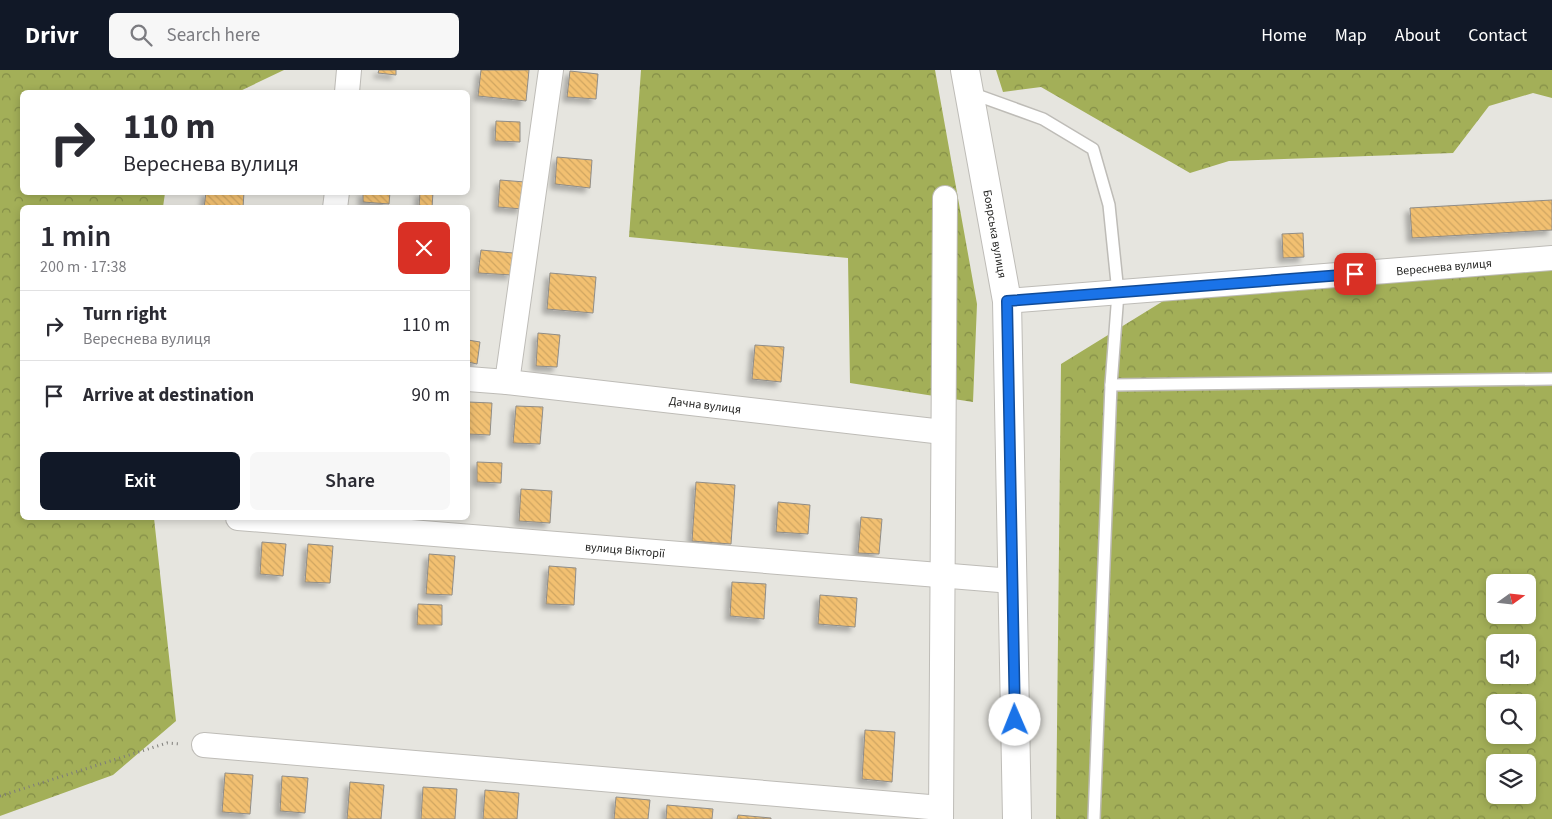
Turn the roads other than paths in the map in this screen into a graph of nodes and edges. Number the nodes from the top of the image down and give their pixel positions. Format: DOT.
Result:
graph roads {
  1 [pos="349,70"];
  2 [pos="551,70"];
  3 [pos="967,81"];
  4 [pos="347,90"];
  5 [pos="944,198"];
  6 [pos="1552,258"];
  7 [pos="1118,293"];
  8 [pos="1007,301"];
  9 [pos="470,379"];
  10 [pos="1552,379"];
  11 [pos="507,382"];
  12 [pos="1111,385"];
  13 [pos="943,432"];
  14 [pos="262,520"];
  15 [pos="942,576"];
  16 [pos="1012,581"];
  17 [pos="204,745"];
  18 [pos="941,814"];
  19 [pos="1017,819"];
  20 [pos="1094,819"];
  1 -- 4 [label="street"];
  2 -- 11 [label="street"];
  3 -- 7 [label="lane"];
  3 -- 8 [label="street, Боярська вулиця"];
  5 -- 13 [label="street"];
  6 -- 7 [label="street, Вереснева вулиця"];
  7 -- 8 [label="street, Вереснева вулиця"];
  7 -- 12 [label="lane"];
  8 -- 16 [label="street, Боярська вулиця"];
  9 -- 11 [label="street, Дачна вулиця"];
  10 -- 12 [label="lane"];
  11 -- 13 [label="street, Дачна вулиця"];
  12 -- 20 [label="lane"];
  13 -- 15 [label="street"];
  14 -- 15 [label="street, вулиця Вікторії"];
  15 -- 16 [label="street, вулиця Вікторії"];
  15 -- 18 [label="street"];
  16 -- 19 [label="street, Боярська вулиця"];
  17 -- 18 [label="street"];
}
